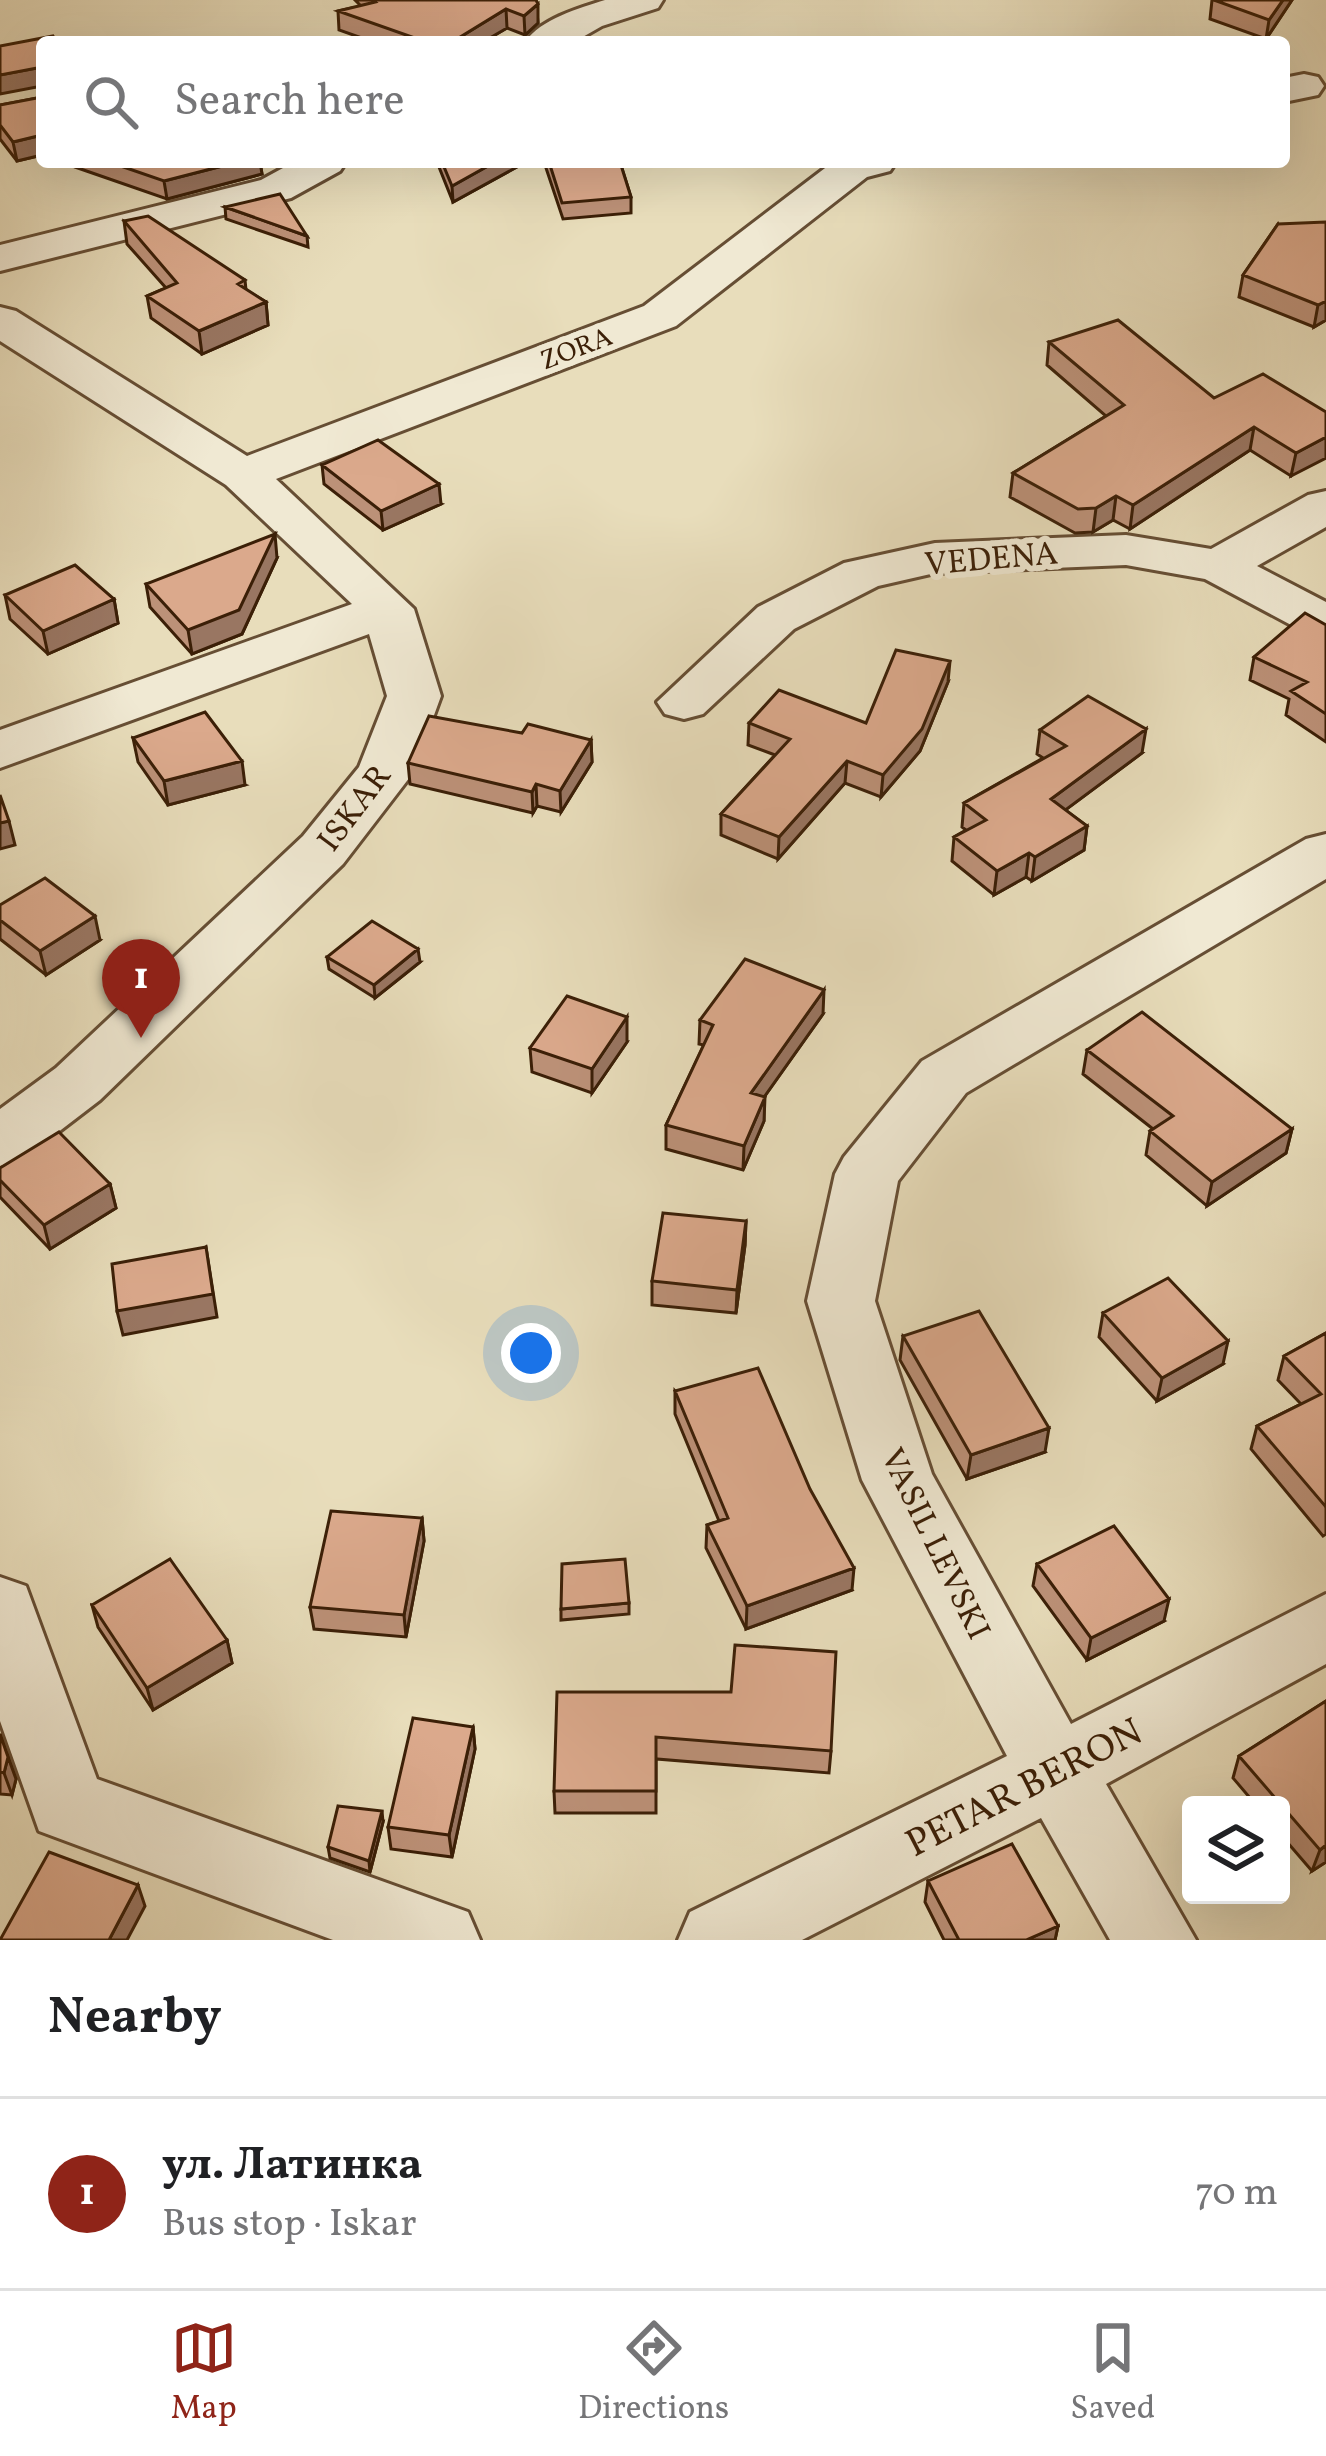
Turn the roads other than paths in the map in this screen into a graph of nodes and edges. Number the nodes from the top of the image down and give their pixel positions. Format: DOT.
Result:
graph roads {
  1 [pos="644,0"];
  2 [pos="555,36"];
  3 [pos="315,168"];
  4 [pos="852,168"];
  5 [pos="0,258"];
  6 [pos="0,321"];
  7 [pos="243,475"];
  8 [pos="1326,506"];
  9 [pos="1219,566"];
  10 [pos="388,609"];
  11 [pos="1326,623"];
  12 [pos="684,702"];
  13 [pos="8,739"];
  14 [pos="1326,854"];
  15 [pos="0,1142"];
  16 [pos="0,1609"];
  17 [pos="1326,1627"];
  18 [pos="1056,1771"];
  19 [pos="439,1940"];
  20 [pos="719,1940"];
  21 [pos="1155,1940"];
  1 -- 2 [label="street"];
  3 -- 5 [label="street"];
  4 -- 7 [label="street, ZORA"];
  6 -- 7 [label="street"];
  7 -- 10 [label="street"];
  8 -- 9 [label="street"];
  9 -- 11 [label="street, VEDENA"];
  9 -- 12 [label="street, VEDENA"];
  10 -- 13 [label="street"];
  10 -- 15 [label="street, ISKAR"];
  14 -- 18 [label="street, VASIL LEVSKI"];
  16 -- 19 [label="street"];
  17 -- 18 [label="street, PETAR BERON"];
  18 -- 20 [label="street, PETAR BERON"];
  18 -- 21 [label="street, VASIL LEVSKI"];
}
